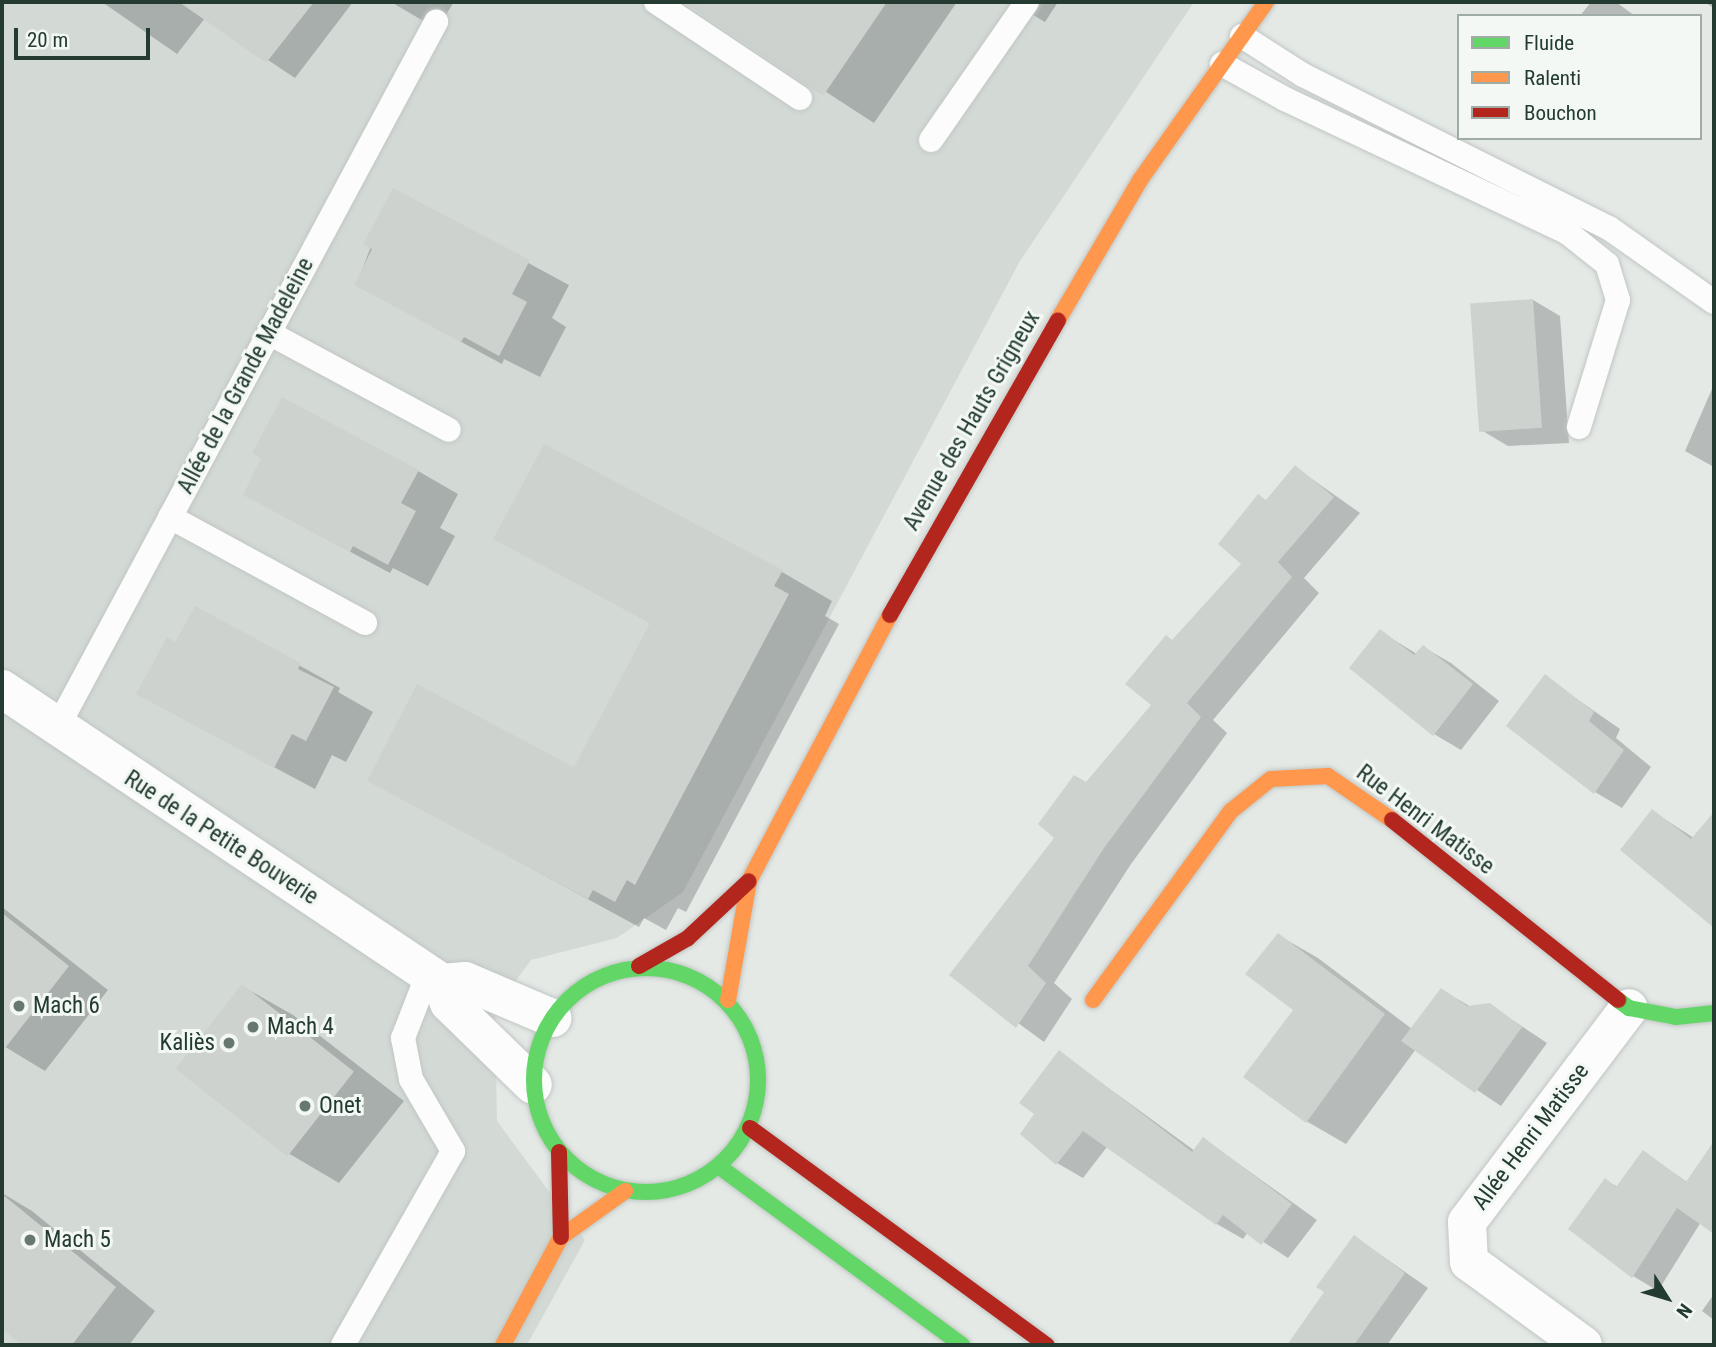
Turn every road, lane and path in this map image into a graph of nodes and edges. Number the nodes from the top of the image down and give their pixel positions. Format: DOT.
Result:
graph roads {
  1 [pos="656,2"];
  2 [pos="1027,2"];
  3 [pos="1266,2"];
  4 [pos="436,22"];
  5 [pos="1242,36"];
  6 [pos="1222,64"];
  7 [pos="800,98"];
  8 [pos="931,140"];
  9 [pos="1714,302"];
  10 [pos="269,333"];
  11 [pos="1579,427"];
  12 [pos="449,430"];
  13 [pos="170,517"];
  14 [pos="365,623"];
  15 [pos="2,690"];
  16 [pos="56,730"];
  17 [pos="749,881"];
  18 [pos="639,967"];
  19 [pos="435,978"];
  20 [pos="728,1000"];
  21 [pos="1093,1000"];
  22 [pos="1629,1008"];
  23 [pos="1714,1013"];
  24 [pos="552,1018"];
  25 [pos="533,1085"];
  26 [pos="750,1129"];
  27 [pos="559,1152"];
  28 [pos="721,1168"];
  29 [pos="625,1191"];
  30 [pos="561,1237"];
  31 [pos="343,1345"];
  32 [pos="503,1345"];
  33 [pos="962,1345"];
  34 [pos="1047,1345"];
  35 [pos="1583,1345"];
  1 -- 7 [label="lane"];
  2 -- 8 [label="lane"];
  3 -- 5 [label="street, Avenue des Hauts Grigneux"];
  4 -- 10 [label="lane, Allée de la Grande Madeleine"];
  5 -- 6 [label="street, Avenue des Hauts Grigneux"];
  5 -- 9 [label="lane"];
  6 -- 11 [label="lane"];
  6 -- 17 [label="street, Avenue des Hauts Grigneux"];
  10 -- 12 [label="lane"];
  10 -- 13 [label="lane, Allée de la Grande Madeleine"];
  13 -- 14 [label="lane"];
  13 -- 16 [label="lane, Allée de la Grande Madeleine"];
  15 -- 16 [label="street, Rue de la Petite Bouverie"];
  16 -- 19 [label="street, Rue de la Petite Bouverie"];
  17 -- 18 [label="street, Avenue des Hauts Grigneux"];
  17 -- 20 [label="street, Avenue des Hauts Grigneux"];
  18 -- 20 [label="street"];
  18 -- 24 [label="street"];
  19 -- 24 [label="street, Rue de la Petite Bouverie"];
  19 -- 25 [label="street, Rue de la Petite Bouverie"];
  19 -- 31 [label="lane"];
  20 -- 26 [label="street"];
  21 -- 22 [label="street, Rue Henri Matisse"];
  22 -- 23 [label="street, Rue Henri Matisse"];
  22 -- 35 [label="street, Allée Henri Matisse"];
  24 -- 25 [label="street"];
  25 -- 27 [label="street"];
  26 -- 28 [label="street"];
  26 -- 34 [label="street"];
  27 -- 29 [label="street"];
  27 -- 30 [label="street"];
  28 -- 29 [label="street"];
  28 -- 33 [label="street"];
  29 -- 30 [label="street"];
  30 -- 32 [label="street"];
}
